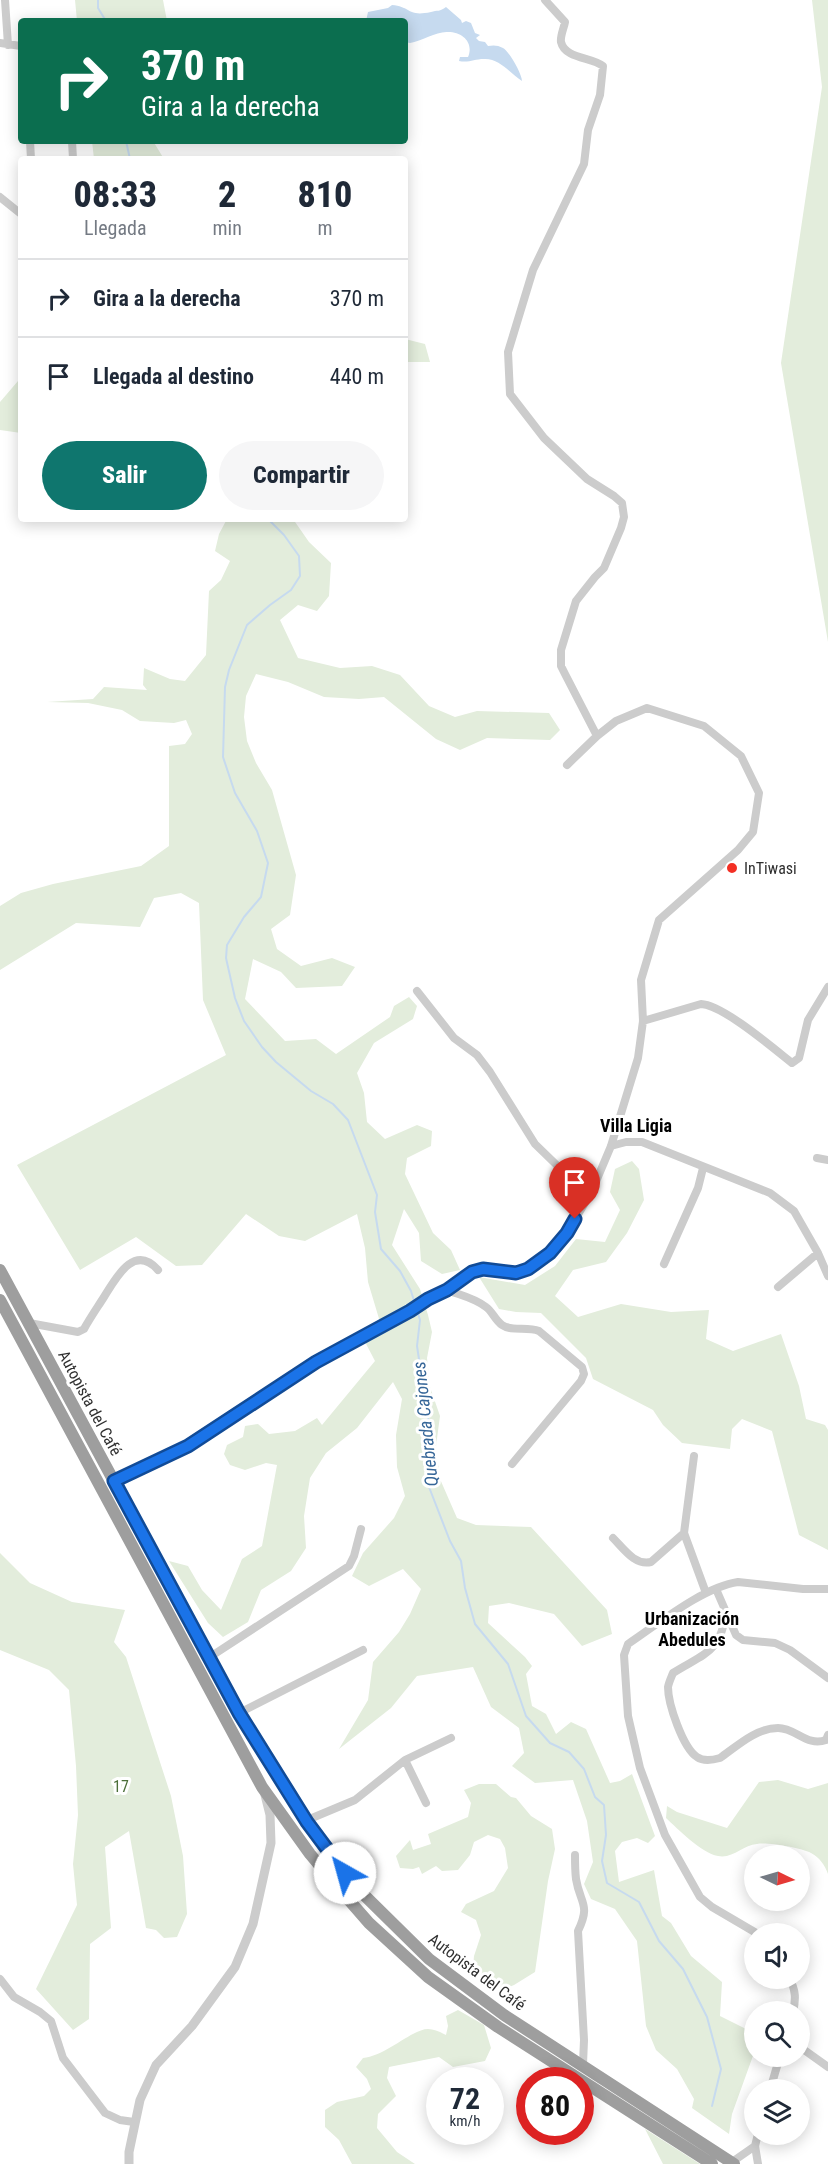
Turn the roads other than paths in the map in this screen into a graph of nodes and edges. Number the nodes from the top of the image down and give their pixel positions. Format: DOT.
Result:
graph roads {
  1 [pos="5,0"];
  2 [pos="545,0"];
  3 [pos="4,44"];
  4 [pos="0,197"];
  5 [pos="18,212"];
  6 [pos="597,736"];
  7 [pos="567,765"];
  8 [pos="828,987"];
  9 [pos="417,992"];
  10 [pos="643,1021"];
  11 [pos="611,1146"];
  12 [pos="817,1158"];
  13 [pos="828,1160"];
  14 [pos="704,1168"];
  15 [pos="591,1191"];
  16 [pos="818,1253"];
  17 [pos="664,1264"];
  18 [pos="158,1269"];
  19 [pos="0,1270"];
  20 [pos="828,1276"];
  21 [pos="778,1287"];
  22 [pos="447,1290"];
  23 [pos="0,1300"];
  24 [pos="29,1323"];
  25 [pos="694,1456"];
  26 [pos="512,1464"];
  27 [pos="114,1481"];
  28 [pos="361,1529"];
  29 [pos="684,1533"];
  30 [pos="613,1538"];
  31 [pos="716,1589"];
  32 [pos="828,1589"];
  33 [pos="706,1593"];
  34 [pos="726,1611"];
  35 [pos="363,1650"];
  36 [pos="210,1657"];
  37 [pos="828,1678"];
  38 [pos="239,1713"];
  39 [pos="828,1735"];
  40 [pos="451,1738"];
  41 [pos="405,1760"];
  42 [pos="262,1787"];
  43 [pos="426,1803"];
  44 [pos="307,1822"];
  45 [pos="575,1855"];
  46 [pos="744,1925"];
  47 [pos="0,1979"];
  48 [pos="810,2054"];
  49 [pos="583,2064"];
  50 [pos="828,2067"];
  51 [pos="134,2122"];
  52 [pos="755,2146"];
  53 [pos="733,2163"];
  54 [pos="129,2164"];
  55 [pos="712,2164"];
  56 [pos="758,2164"];
  1 -- 3 [label="street"];
  2 -- 6 [label="street"];
  4 -- 5 [label="street"];
  6 -- 7 [label="street"];
  6 -- 10 [label="street"];
  8 -- 10 [label="street"];
  9 -- 15 [label="street"];
  10 -- 11 [label="street"];
  11 -- 14 [label="street"];
  11 -- 15 [label="street"];
  12 -- 13 [label="street"];
  14 -- 16 [label="street"];
  14 -- 17 [label="street"];
  15 -- 22 [label="street"];
  16 -- 20 [label="street"];
  16 -- 21 [label="street"];
  18 -- 24 [label="street"];
  19 -- 24 [label="highway, Autopista del Café"];
  22 -- 26 [label="street"];
  22 -- 27 [label="street"];
  23 -- 42 [label="highway, Autopista del Café"];
  24 -- 27 [label="highway, Autopista del Café"];
  25 -- 29 [label="street"];
  27 -- 36 [label="highway, Autopista del Café"];
  28 -- 36 [label="street"];
  29 -- 30 [label="street"];
  29 -- 33 [label="street"];
  31 -- 32 [label="street"];
  31 -- 33 [label="street"];
  31 -- 34 [label="street"];
  33 -- 46 [label="street"];
  34 -- 37 [label="street"];
  34 -- 39 [label="street"];
  35 -- 38 [label="street"];
  36 -- 38 [label="highway, Autopista del Café"];
  38 -- 44 [label="highway, Autopista del Café"];
  40 -- 41 [label="street"];
  41 -- 43 [label="street"];
  41 -- 44 [label="street"];
  42 -- 51 [label="street"];
  42 -- 55 [label="highway, Autopista del Café"];
  44 -- 49 [label="highway, Autopista del Café"];
  45 -- 49 [label="street"];
  47 -- 51 [label="street"];
  48 -- 50 [label="street"];
  49 -- 53 [label="highway, Autopista del Café"];
  51 -- 54 [label="street"];
  52 -- 53 [label="street"];
  52 -- 56 [label="street"];
}
